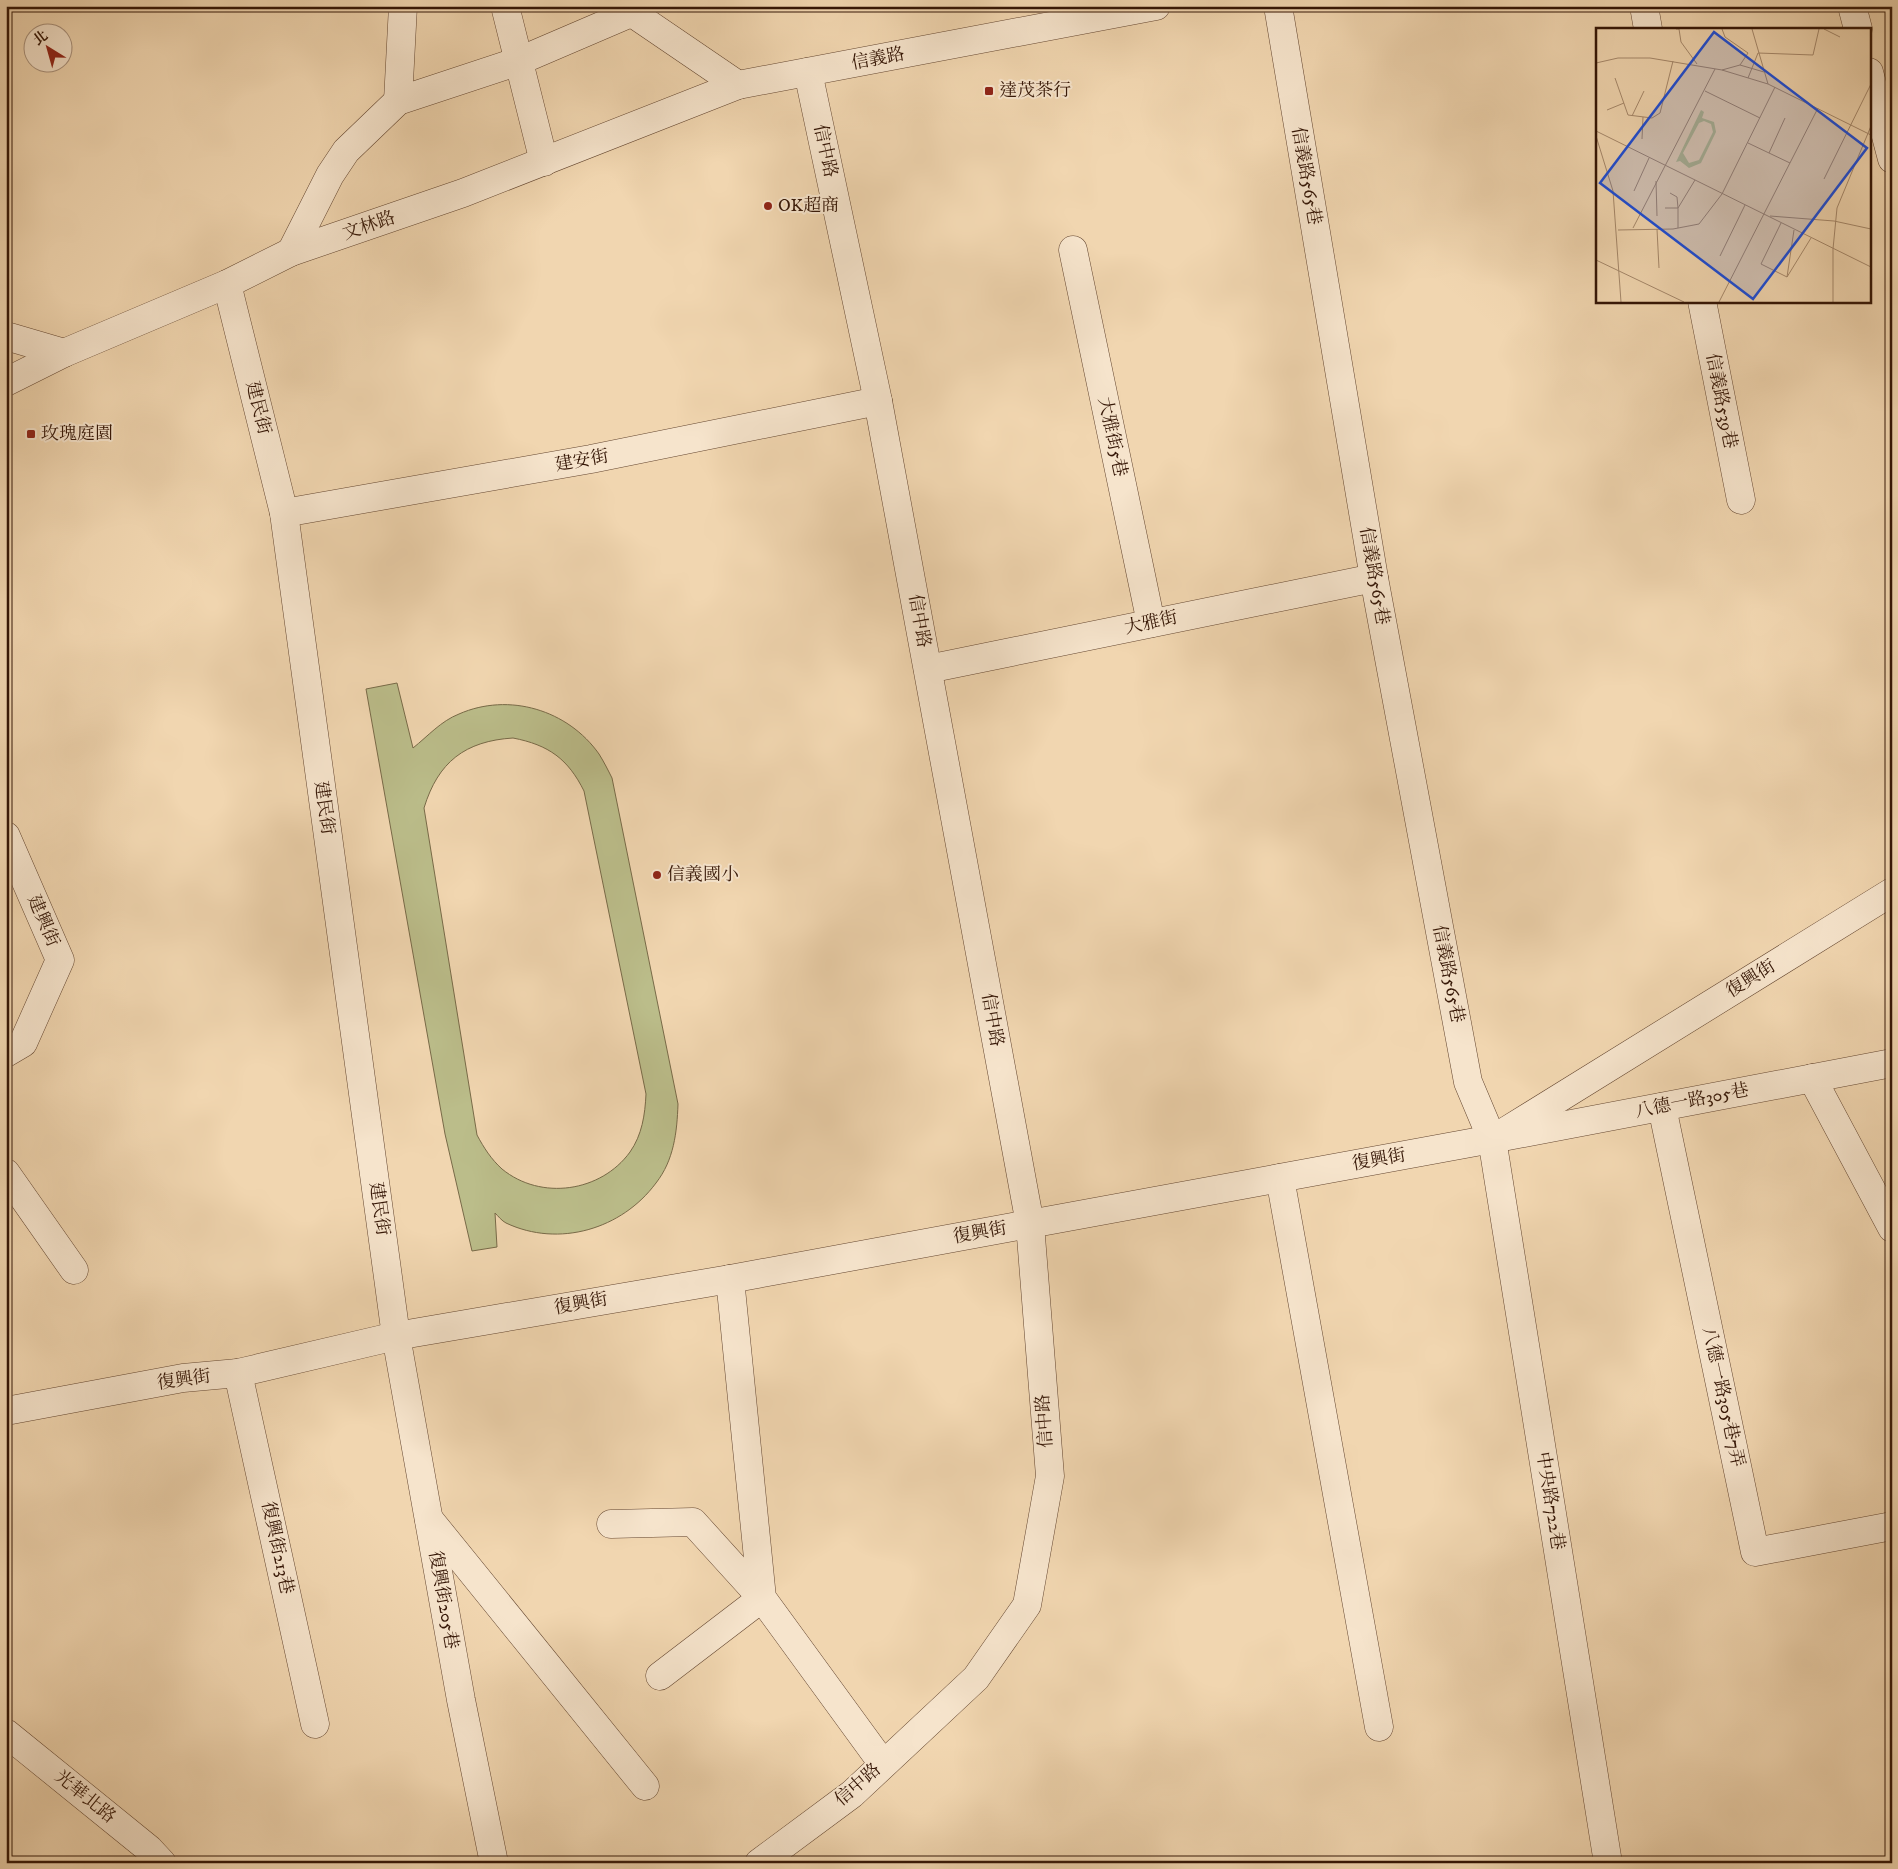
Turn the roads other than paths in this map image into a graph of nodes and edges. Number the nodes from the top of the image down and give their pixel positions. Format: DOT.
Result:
graph roads {
  1 [pos="403,6"];
  2 [pos="506,6"];
  3 [pos="1156,6"];
  4 [pos="1278,6"];
  5 [pos="1644,6"];
  6 [pos="1852,6"];
  7 [pos="627,10"];
  8 [pos="1648,28"];
  9 [pos="1858,28"];
  10 [pos="519,61"];
  11 [pos="808,72"];
  12 [pos="1870,76"];
  13 [pos="738,85"];
  14 [pos="398,101"];
  15 [pos="1892,159"];
  16 [pos="544,162"];
  17 [pos="1073,250"];
  18 [pos="291,252"];
  19 [pos="227,284"];
  20 [pos="1702,302"];
  21 [pos="6,336"];
  22 [pos="64,353"];
  23 [pos="6,382"];
  24 [pos="878,401"];
  25 [pos="1741,500"];
  26 [pos="284,513"];
  27 [pos="1374,578"];
  28 [pos="1151,623"];
  29 [pos="928,669"];
  30 [pos="6,836"];
  31 [pos="1892,892"];
  32 [pos="6,1054"];
  33 [pos="1892,1063"];
  34 [pos="1812,1078"];
  35 [pos="1662,1107"];
  36 [pos="1492,1140"];
  37 [pos="6,1173"];
  38 [pos="1280,1178"];
  39 [pos="1030,1224"];
  40 [pos="1892,1228"];
  41 [pos="74,1270"];
  42 [pos="730,1279"];
  43 [pos="396,1336"];
  44 [pos="238,1373"];
  45 [pos="6,1411"];
  46 [pos="428,1518"];
  47 [pos="611,1524"];
  48 [pos="1892,1526"];
  49 [pos="762,1598"];
  50 [pos="660,1676"];
  51 [pos="315,1724"];
  52 [pos="1379,1727"];
  53 [pos="6,1732"];
  54 [pos="883,1764"];
  55 [pos="645,1786"];
  56 [pos="162,1863"];
  57 [pos="494,1863"];
  58 [pos="759,1863"];
  59 [pos="1608,1863"];
  1 -- 14 [label="street"];
  2 -- 10 [label="street"];
  3 -- 11 [label="street, 信義路"];
  4 -- 27 [label="street, 信義路565巷"];
  5 -- 8 [label="street"];
  6 -- 9 [label="street"];
  7 -- 10 [label="street"];
  7 -- 13 [label="street"];
  10 -- 14 [label="street"];
  10 -- 16 [label="street"];
  11 -- 13 [label="street, 信義路"];
  11 -- 24 [label="street, 信中路"];
  12 -- 15 [label="street"];
  13 -- 16 [label="street, 文林路"];
  14 -- 18 [label="street"];
  16 -- 18 [label="street, 文林路"];
  17 -- 28 [label="street, 大雅街5巷"];
  18 -- 19 [label="street, 文林路"];
  19 -- 22 [label="street, 文林路"];
  19 -- 26 [label="street, 建民街"];
  20 -- 25 [label="street, 信義路539巷"];
  21 -- 22 [label="street"];
  22 -- 23 [label="street, 文林路"];
  24 -- 26 [label="street, 建安街"];
  24 -- 29 [label="street, 信中路"];
  26 -- 43 [label="street, 建民街"];
  27 -- 28 [label="street, 大雅街"];
  27 -- 36 [label="street, 信義路565巷"];
  28 -- 29 [label="street, 大雅街"];
  29 -- 39 [label="street, 信中路"];
  30 -- 32 [label="street, 建興街"];
  31 -- 36 [label="street, 復興街"];
  33 -- 34 [label="street, 八德一路305巷"];
  34 -- 35 [label="street, 八德一路305巷"];
  34 -- 40 [label="street"];
  35 -- 36 [label="street, 八德一路305巷"];
  35 -- 48 [label="street, 八德一路305巷7弄"];
  36 -- 38 [label="street, 復興街"];
  36 -- 59 [label="street, 中央路722巷"];
  37 -- 41 [label="street"];
  38 -- 39 [label="street, 復興街"];
  38 -- 52 [label="street"];
  39 -- 42 [label="street, 復興街"];
  39 -- 54 [label="street, 信中路"];
  42 -- 43 [label="street, 復興街"];
  42 -- 49 [label="street"];
  43 -- 44 [label="street, 復興街"];
  43 -- 46 [label="street, 復興街205巷"];
  44 -- 45 [label="street, 復興街"];
  44 -- 51 [label="street, 復興街213巷"];
  46 -- 55 [label="street"];
  46 -- 57 [label="street, 復興街205巷"];
  47 -- 49 [label="street"];
  49 -- 50 [label="street"];
  49 -- 54 [label="street"];
  53 -- 56 [label="street, 光華北路"];
  54 -- 58 [label="street, 信中路"];
}
